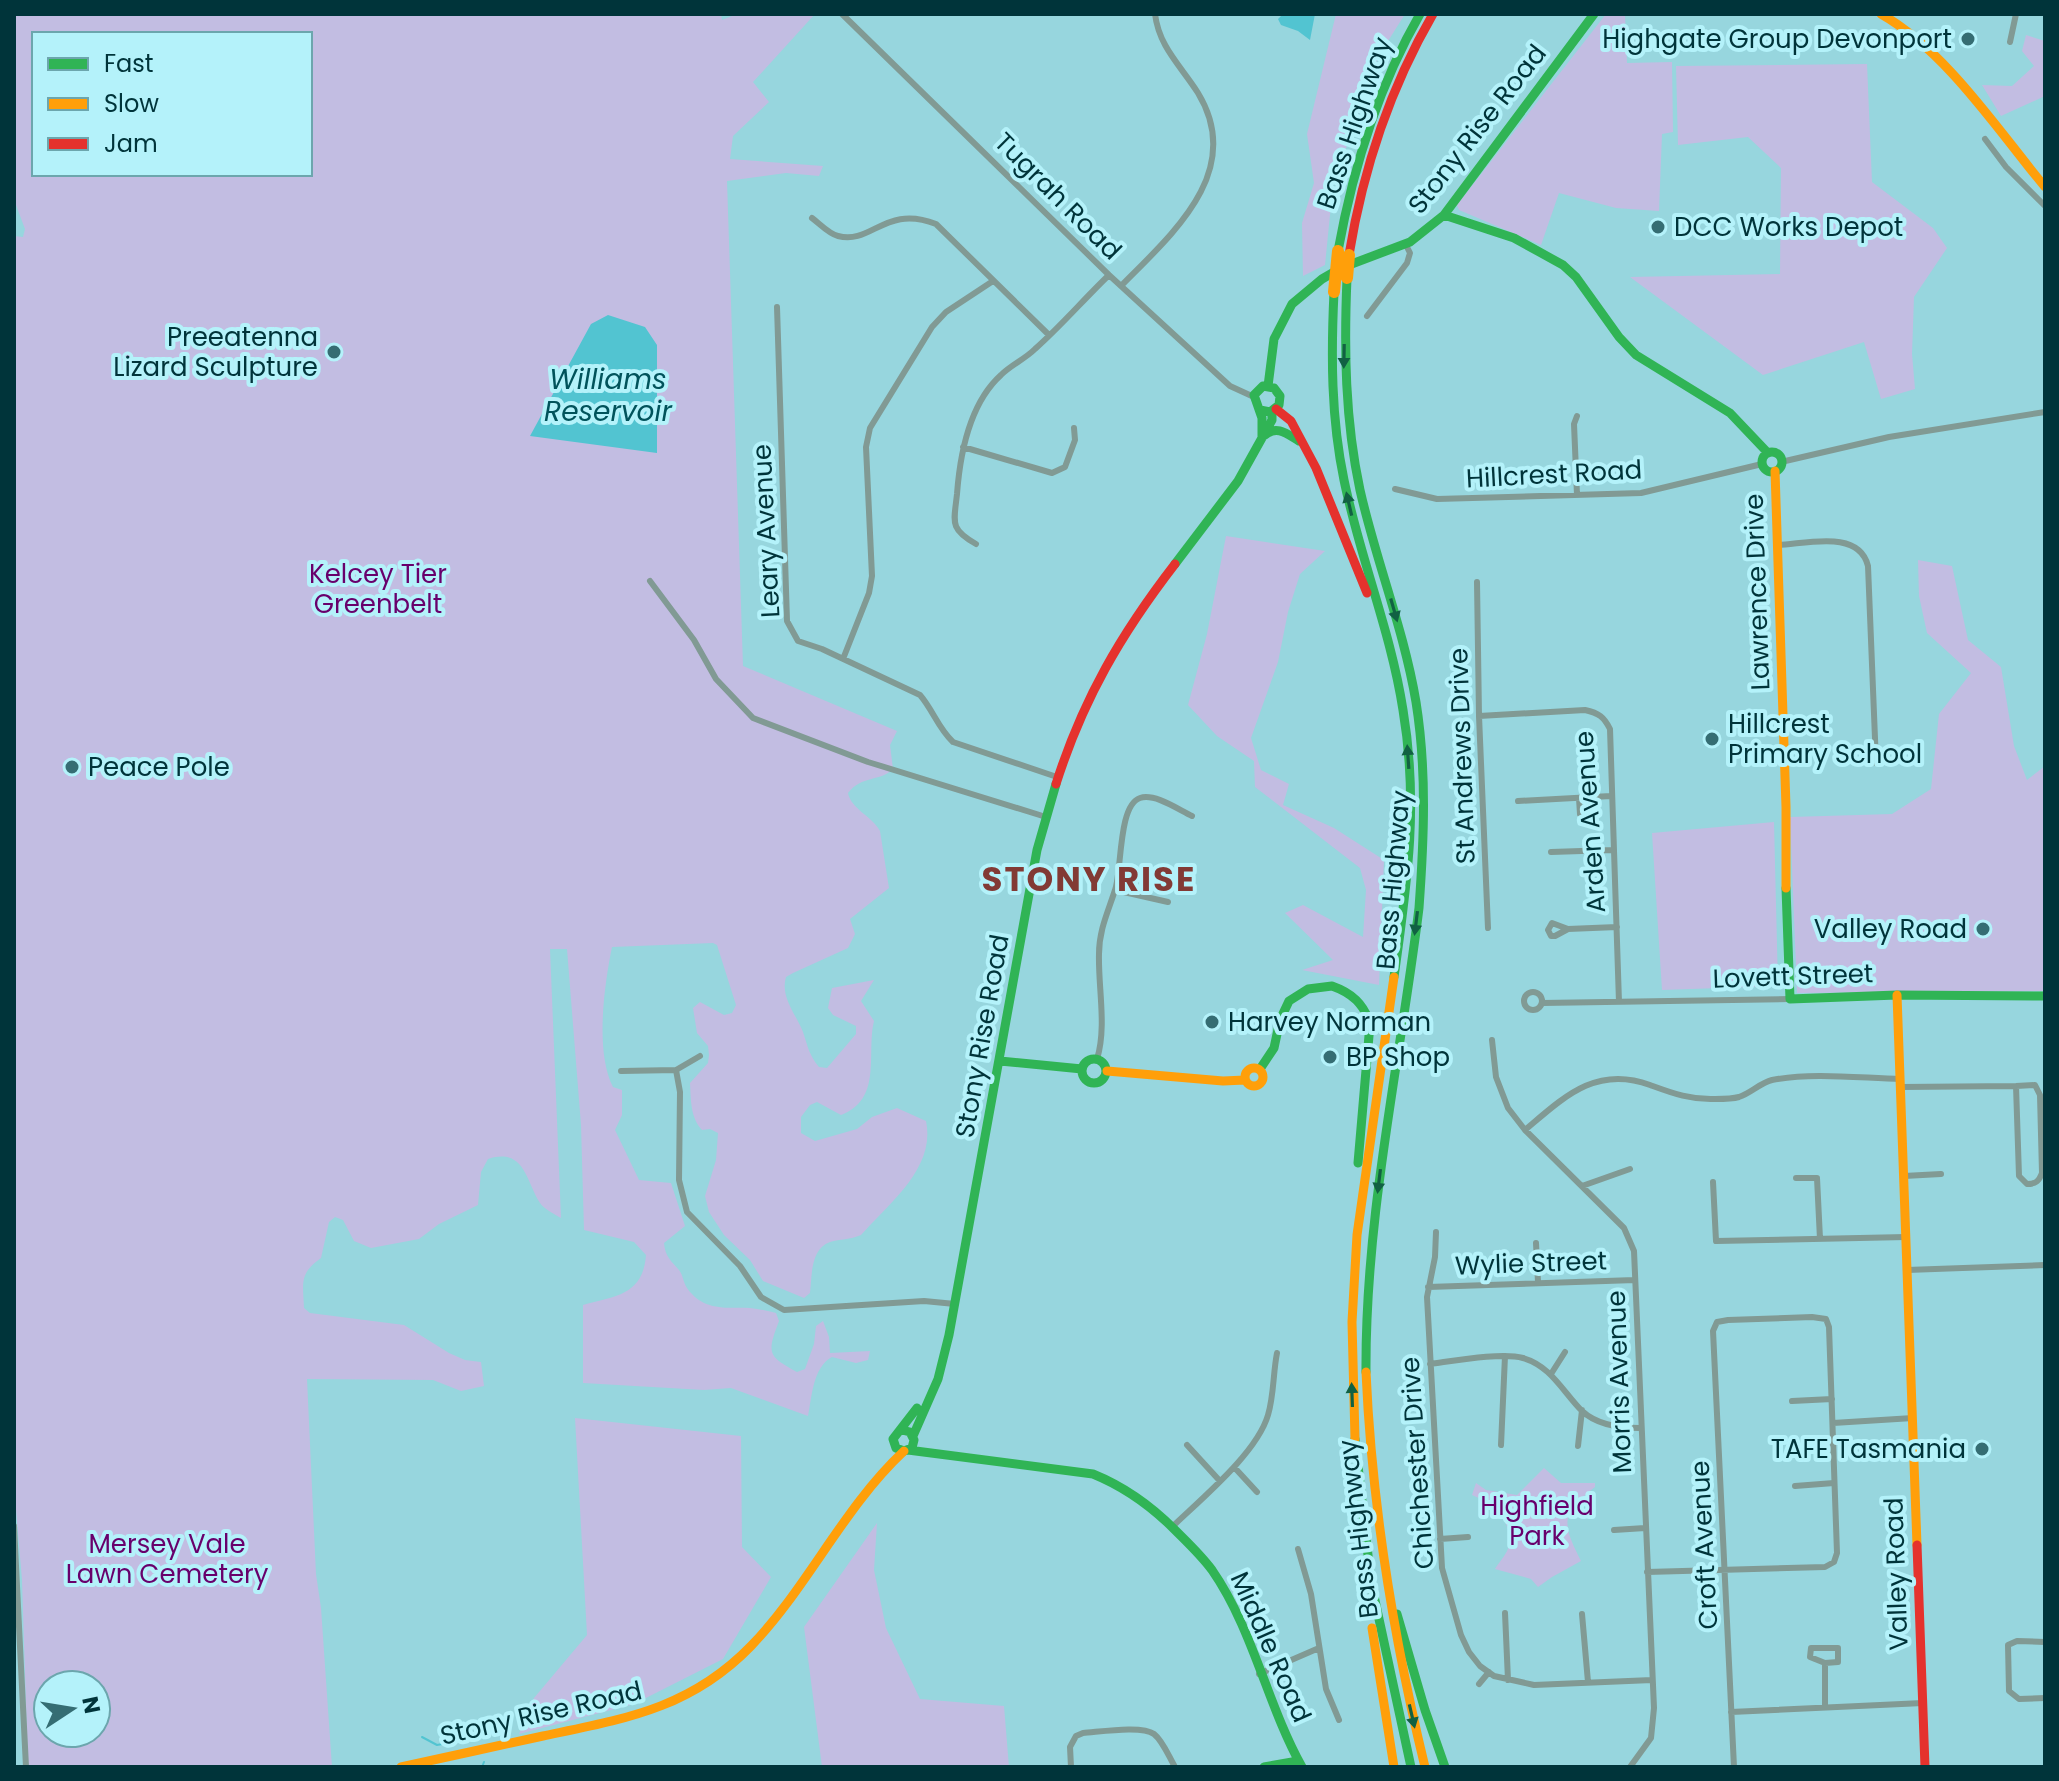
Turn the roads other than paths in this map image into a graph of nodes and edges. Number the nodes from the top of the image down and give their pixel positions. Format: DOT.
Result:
graph roads {
  1 [pos="842,14"];
  2 [pos="1155,14"];
  3 [pos="1420,14"];
  4 [pos="1433,14"];
  5 [pos="1440,14"];
  6 [pos="1594,14"];
  7 [pos="1881,14"];
  8 [pos="2016,14"];
  9 [pos="2010,42"];
  10 [pos="1399,80"];
  11 [pos="1985,139"];
  12 [pos="2045,187"];
  13 [pos="2045,206"];
  14 [pos="1444,215"];
  15 [pos="812,218"];
  16 [pos="1406,245"];
  17 [pos="1344,253"];
  18 [pos="1109,275"];
  19 [pos="993,281"];
  20 [pos="1121,286"];
  21 [pos="777,307"];
  22 [pos="1367,316"];
  23 [pos="1049,335"];
  24 [pos="1268,386"];
  25 [pos="1254,397"];
  26 [pos="1269,410"];
  27 [pos="2045,412"];
  28 [pos="1577,416"];
  29 [pos="1074,428"];
  30 [pos="1263,439"];
  31 [pos="1302,443"];
  32 [pos="963,447"];
  33 [pos="1765,459"];
  34 [pos="1778,467"];
  35 [pos="1395,489"];
  36 [pos="1577,495"];
  37 [pos="976,544"];
  38 [pos="1778,545"];
  39 [pos="650,581"];
  40 [pos="1477,582"];
  41 [pos="843,659"];
  42 [pos="1396,671"];
  43 [pos="1479,716"];
  44 [pos="1876,763"];
  45 [pos="1057,777"];
  46 [pos="1611,796"];
  47 [pos="1579,798"];
  48 [pos="1518,801"];
  49 [pos="1580,814"];
  50 [pos="1192,816"];
  51 [pos="1046,817"];
  52 [pos="1612,850"];
  53 [pos="1551,852"];
  54 [pos="1115,890"];
  55 [pos="1168,902"];
  56 [pos="1617,927"];
  57 [pos="1488,928"];
  58 [pos="1568,929"];
  59 [pos="1897,995"];
  60 [pos="2045,996"];
  61 [pos="1790,999"];
  62 [pos="1619,1002"];
  63 [pos="1542,1003"];
  64 [pos="1492,1040"];
  65 [pos="700,1056"];
  66 [pos="1097,1059"];
  67 [pos="1000,1061"];
  68 [pos="1082,1069"];
  69 [pos="676,1070"];
  70 [pos="621,1071"];
  71 [pos="1107,1071"];
  72 [pos="1901,1083"];
  73 [pos="2016,1086"];
  74 [pos="1525,1130"];
  75 [pos="1630,1169"];
  76 [pos="1941,1174"];
  77 [pos="1904,1176"];
  78 [pos="1796,1178"];
  79 [pos="1713,1182"];
  80 [pos="1582,1186"];
  81 [pos="1436,1232"];
  82 [pos="1357,1235"];
  83 [pos="1906,1237"];
  84 [pos="1820,1239"];
  85 [pos="1536,1243"];
  86 [pos="2045,1265"];
  87 [pos="1907,1270"];
  88 [pos="1635,1280"];
  89 [pos="1538,1282"];
  90 [pos="1428,1287"];
  91 [pos="955,1304"];
  92 [pos="1565,1352"];
  93 [pos="1277,1353"];
  94 [pos="1505,1356"];
  95 [pos="1430,1364"];
  96 [pos="1551,1374"];
  97 [pos="1832,1399"];
  98 [pos="1792,1401"];
  99 [pos="1582,1410"];
  100 [pos="1913,1418"];
  101 [pos="1833,1423"];
  102 [pos="1640,1428"];
  103 [pos="906,1441"];
  104 [pos="1187,1445"];
  105 [pos="1501,1445"];
  106 [pos="1578,1446"];
  107 [pos="1234,1467"];
  108 [pos="1356,1471"];
  109 [pos="1219,1480"];
  110 [pos="1834,1483"];
  111 [pos="1795,1486"];
  112 [pos="1257,1492"];
  113 [pos="14,1526"];
  114 [pos="1172,1527"];
  115 [pos="1645,1528"];
  116 [pos="1377,1529"];
  117 [pos="1614,1530"];
  118 [pos="1468,1537"];
  119 [pos="1440,1539"];
  120 [pos="1298,1549"];
  121 [pos="1725,1569"];
  122 [pos="1647,1572"];
  123 [pos="16,1591"];
  124 [pos="1505,1613"];
  125 [pos="1582,1614"];
  126 [pos="2045,1642"];
  127 [pos="1319,1648"];
  128 [pos="1825,1663"];
  129 [pos="1489,1672"];
  130 [pos="1259,1674"];
  131 [pos="1508,1680"];
  132 [pos="1652,1680"];
  133 [pos="1588,1682"];
  134 [pos="1479,1684"];
  135 [pos="2045,1698"];
  136 [pos="1923,1703"];
  137 [pos="1825,1707"];
  138 [pos="1731,1712"];
  139 [pos="1339,1720"];
  140 [pos="14,1724"];
  141 [pos="24,1724"];
  142 [pos="1300,1764"];
  143 [pos="26,1767"];
  144 [pos="401,1767"];
  145 [pos="1071,1767"];
  146 [pos="1175,1767"];
  147 [pos="1264,1767"];
  148 [pos="1394,1767"];
  149 [pos="1411,1767"];
  150 [pos="1425,1767"];
  151 [pos="1445,1767"];
  152 [pos="1630,1767"];
  153 [pos="1734,1767"];
  154 [pos="1925,1767"];
  1 -- 18 [label="street, Tugrah Road"];
  2 -- 20 [label="street"];
  3 -- 17 [label="main road, Bass Highway"];
  4 -- 10 [label="main road, Bass Highway"];
  5 -- 10 [label="main road"];
  6 -- 14 [label="main road, Stony Rise Road"];
  7 -- 12 [label="main road"];
  8 -- 9 [label="street"];
  10 -- 17 [label="main road, Bass Highway"];
  11 -- 13 [label="street"];
  14 -- 16 [label="main road, Stony Rise Road"];
  14 -- 33 [label="main road"];
  15 -- 19 [label="street"];
  16 -- 22 [label="street"];
  16 -- 24 [label="main road, Stony Rise Road"];
  42 -- 17 [label="main road, Bass Highway, one-way, bridge"];
  17 -- 116 [label="main road, Bass Highway, one-way, bridge"];
  18 -- 20 [label="street, Tugrah Road"];
  18 -- 23 [label="street"];
  19 -- 23 [label="street"];
  19 -- 41 [label="street"];
  20 -- 25 [label="street, Tugrah Road"];
  21 -- 41 [label="street, Leary Avenue"];
  23 -- 32 [label="street"];
  24 -- 25 [label="main road"];
  24 -- 26 [label="main road"];
  25 -- 26 [label="main road"];
  26 -- 30 [label="main road, Stony Rise Road"];
  26 -- 31 [label="main road"];
  27 -- 34 [label="street"];
  28 -- 36 [label="street"];
  29 -- 32 [label="street"];
  30 -- 31 [label="main road"];
  30 -- 45 [label="main road, Stony Rise Road"];
  31 -- 42 [label="main road"];
  32 -- 37 [label="street"];
  33 -- 34 [label="main road"];
  33 -- 36 [label="street, Hillcrest Road"];
  34 -- 38 [label="main road, Lawrence Drive"];
  35 -- 36 [label="street, Hillcrest Road"];
  38 -- 44 [label="street"];
  38 -- 61 [label="main road, Lawrence Drive"];
  39 -- 51 [label="street"];
  40 -- 43 [label="street, St Andrews Drive"];
  41 -- 45 [label="street, Leary Avenue"];
  82 -- 42 [label="main road, Bass Highway, one-way"];
  43 -- 46 [label="street, Arden Avenue"];
  43 -- 57 [label="street, St Andrews Drive"];
  45 -- 51 [label="main road, Stony Rise Road"];
  46 -- 47 [label="street"];
  46 -- 52 [label="street, Arden Avenue"];
  47 -- 48 [label="street"];
  47 -- 49 [label="street"];
  50 -- 54 [label="street"];
  51 -- 67 [label="main road, Stony Rise Road"];
  52 -- 53 [label="street"];
  52 -- 56 [label="street, Arden Avenue"];
  54 -- 55 [label="street"];
  54 -- 66 [label="street"];
  56 -- 58 [label="street"];
  56 -- 62 [label="street, Arden Avenue"];
  59 -- 60 [label="main road, Lovett Street"];
  59 -- 61 [label="main road, Lovett Street"];
  59 -- 72 [label="main road, Valley Road"];
  61 -- 62 [label="street, Lovett Street"];
  62 -- 63 [label="street, Lovett Street"];
  64 -- 74 [label="street, Morris Avenue"];
  65 -- 69 [label="street"];
  66 -- 68 [label="main road"];
  66 -- 71 [label="main road"];
  67 -- 68 [label="main road"];
  67 -- 91 [label="main road, Stony Rise Road"];
  68 -- 71 [label="main road"];
  69 -- 70 [label="street"];
  69 -- 91 [label="street"];
  71 -- 82 [label="main road"];
  72 -- 73 [label="street"];
  72 -- 74 [label="street"];
  72 -- 77 [label="main road, Valley Road"];
  73 -- 73 [label="street"];
  74 -- 80 [label="street, Morris Avenue"];
  75 -- 80 [label="street"];
  76 -- 77 [label="street"];
  77 -- 83 [label="main road, Valley Road"];
  78 -- 84 [label="street"];
  79 -- 84 [label="street"];
  80 -- 88 [label="street, Morris Avenue"];
  81 -- 90 [label="street, Chichester Drive"];
  108 -- 82 [label="main road, Bass Highway, one-way"];
  83 -- 84 [label="street"];
  83 -- 87 [label="main road, Valley Road"];
  85 -- 89 [label="street"];
  86 -- 87 [label="street"];
  87 -- 100 [label="main road, Valley Road"];
  88 -- 89 [label="street, Wylie Street"];
  88 -- 102 [label="street, Morris Avenue"];
  89 -- 90 [label="street, Wylie Street"];
  90 -- 95 [label="street, Chichester Drive"];
  91 -- 103 [label="main road, Stony Rise Road"];
  92 -- 96 [label="street"];
  93 -- 107 [label="street"];
  94 -- 95 [label="street"];
  94 -- 96 [label="street"];
  94 -- 105 [label="street"];
  95 -- 119 [label="street, Chichester Drive"];
  96 -- 99 [label="street"];
  97 -- 98 [label="street"];
  97 -- 101 [label="street"];
  97 -- 121 [label="street, Croft Avenue"];
  99 -- 102 [label="street"];
  99 -- 106 [label="street"];
  100 -- 101 [label="street"];
  100 -- 136 [label="main road, Valley Road"];
  101 -- 110 [label="street"];
  102 -- 115 [label="street, Morris Avenue"];
  103 -- 114 [label="main road, Middle Road"];
  103 -- 144 [label="main road, Stony Rise Road"];
  104 -- 109 [label="street"];
  107 -- 109 [label="street"];
  107 -- 112 [label="street"];
  108 -- 148 [label="main road"];
  108 -- 149 [label="main road, Bass Highway"];
  109 -- 114 [label="street"];
  110 -- 111 [label="street"];
  110 -- 121 [label="street"];
  113 -- 123 [label="street"];
  114 -- 130 [label="main road, Middle Road"];
  115 -- 117 [label="street"];
  115 -- 122 [label="street, Morris Avenue"];
  116 -- 150 [label="main road, Bass Highway, one-way"];
  116 -- 151 [label="main road"];
  118 -- 119 [label="street"];
  119 -- 129 [label="street, Chichester Drive"];
  120 -- 127 [label="street"];
  121 -- 122 [label="street"];
  121 -- 138 [label="street, Croft Avenue"];
  122 -- 132 [label="street, Morris Avenue"];
  123 -- 141 [label="street"];
  124 -- 131 [label="street"];
  125 -- 133 [label="street"];
  126 -- 135 [label="street"];
  127 -- 130 [label="street"];
  127 -- 139 [label="street"];
  128 -- 128 [label="street"];
  128 -- 137 [label="street"];
  129 -- 131 [label="street, Chichester Drive"];
  129 -- 134 [label="street"];
  130 -- 142 [label="main road, Middle Road"];
  131 -- 133 [label="street, Chichester Drive"];
  132 -- 133 [label="street, Chichester Drive"];
  132 -- 152 [label="street, Morris Avenue"];
  136 -- 137 [label="street"];
  136 -- 154 [label="main road, Valley Road"];
  137 -- 138 [label="street"];
  138 -- 153 [label="street, Croft Avenue"];
  140 -- 141 [label="street"];
  141 -- 143 [label="street"];
  142 -- 147 [label="main road"];
  145 -- 146 [label="street"];
}
